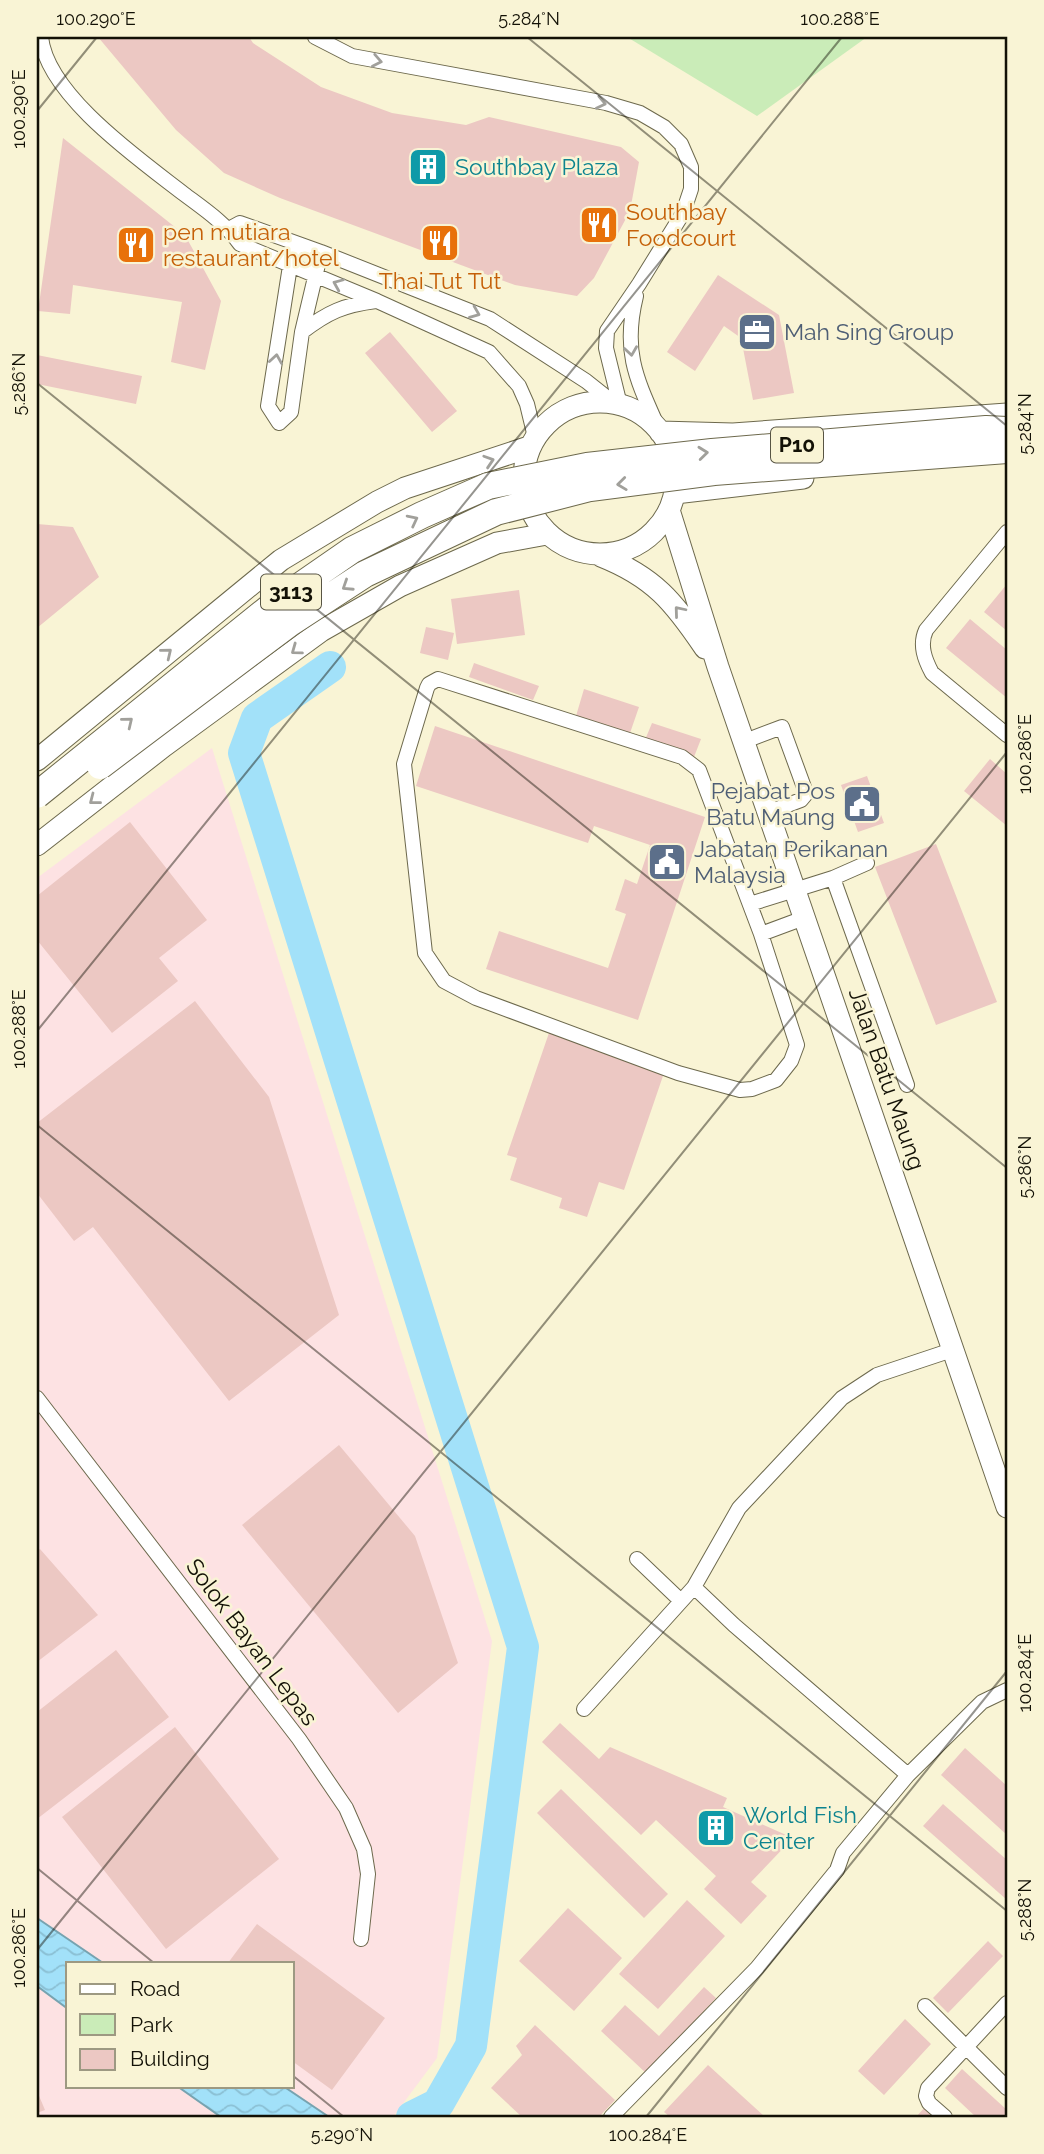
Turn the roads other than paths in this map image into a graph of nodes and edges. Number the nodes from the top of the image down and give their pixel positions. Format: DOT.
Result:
graph roads {
  1 [pos="41,37"];
  2 [pos="315,37"];
  3 [pos="229,229"];
  4 [pos="296,244"];
  5 [pos="321,252"];
  6 [pos="290,266"];
  7 [pos="315,275"];
  8 [pos="639,285"];
  9 [pos="377,301"];
  10 [pos="302,332"];
  11 [pos="618,404"];
  12 [pos="1007,414"];
  13 [pos="1007,430"];
  14 [pos="660,432"];
  15 [pos="532,442"];
  16 [pos="1007,450"];
  17 [pos="1007,460"];
  18 [pos="589,477"];
  19 [pos="672,501"];
  20 [pos="1007,532"];
  21 [pos="547,534"];
  22 [pos="316,539"];
  23 [pos="599,555"];
  24 [pos="374,600"];
  25 [pos="718,667"];
  26 [pos="1007,735"];
  27 [pos="744,741"];
  28 [pos="37,760"];
  29 [pos="37,795"];
  30 [pos="769,812"];
  31 [pos="37,815"];
  32 [pos="37,845"];
  33 [pos="867,863"];
  34 [pos="832,878"];
  35 [pos="794,890"];
  36 [pos="750,904"];
  37 [pos="804,918"];
  38 [pos="761,934"];
  39 [pos="907,1085"];
  40 [pos="952,1350"];
  41 [pos="37,1398"];
  42 [pos="1007,1507"];
  43 [pos="637,1559"];
  44 [pos="694,1587"];
  45 [pos="681,1601"];
  46 [pos="1007,1690"];
  47 [pos="584,1709"];
  48 [pos="908,1775"];
  49 [pos="361,1939"];
  50 [pos="1007,2003"];
  51 [pos="925,2006"];
  52 [pos="966,2048"];
  53 [pos="1007,2088"];
  54 [pos="611,2117"];
  55 [pos="944,2117"];
  1 -- 3 [label="street"];
  2 -- 8 [label="street, one-way"];
  3 -- 4 [label="street"];
  3 -- 6 [label="street"];
  4 -- 5 [label="street"];
  4 -- 6 [label="street"];
  5 -- 7 [label="street"];
  5 -- 11 [label="street, one-way"];
  6 -- 7 [label="street"];
  10 -- 6 [label="street, one-way"];
  9 -- 7 [label="street, one-way"];
  7 -- 10 [label="street"];
  8 -- 11 [label="street"];
  8 -- 14 [label="street, one-way"];
  9 -- 10 [label="street"];
  9 -- 15 [label="street"];
  11 -- 14 [label="main road"];
  11 -- 15 [label="main road"];
  12 -- 14 [label="main road"];
  18 -- 13 [label="highway, P10, one-way, bridge"];
  14 -- 19 [label="main road"];
  15 -- 21 [label="main road"];
  22 -- 15 [label="main road, one-way"];
  16 -- 18 [label="highway, P10, one-way, bridge"];
  17 -- 19 [label="main road"];
  29 -- 18 [label="highway, 3113, one-way, bridge"];
  18 -- 31 [label="highway, 3113, one-way, bridge"];
  19 -- 23 [label="main road"];
  19 -- 25 [label="main road, Jalan Batu Maung"];
  20 -- 26 [label="street"];
  21 -- 23 [label="main road"];
  21 -- 24 [label="main road"];
  22 -- 24 [label="main road"];
  28 -- 22 [label="main road, one-way"];
  25 -- 23 [label="main road, Jalan Batu Maung, one-way"];
  24 -- 32 [label="main road, one-way"];
  25 -- 27 [label="main road, Jalan Batu Maung"];
  27 -- 30 [label="main road, Jalan Batu Maung"];
  27 -- 30 [label="street"];
  30 -- 35 [label="main road, Jalan Batu Maung"];
  33 -- 34 [label="street"];
  34 -- 35 [label="street"];
  34 -- 39 [label="street"];
  35 -- 36 [label="street"];
  35 -- 37 [label="main road, Jalan Batu Maung"];
  36 -- 38 [label="street"];
  36 -- 38 [label="street"];
  37 -- 38 [label="street"];
  37 -- 40 [label="main road, Jalan Batu Maung"];
  40 -- 42 [label="main road, Jalan Batu Maung"];
  40 -- 44 [label="street"];
  41 -- 49 [label="street, Solok Bayan Lepas"];
  43 -- 45 [label="street"];
  44 -- 45 [label="street"];
  44 -- 48 [label="street"];
  45 -- 47 [label="street"];
  46 -- 48 [label="street"];
  48 -- 54 [label="street"];
  50 -- 52 [label="street"];
  51 -- 52 [label="street"];
  52 -- 53 [label="street"];
  52 -- 55 [label="street"];
}
